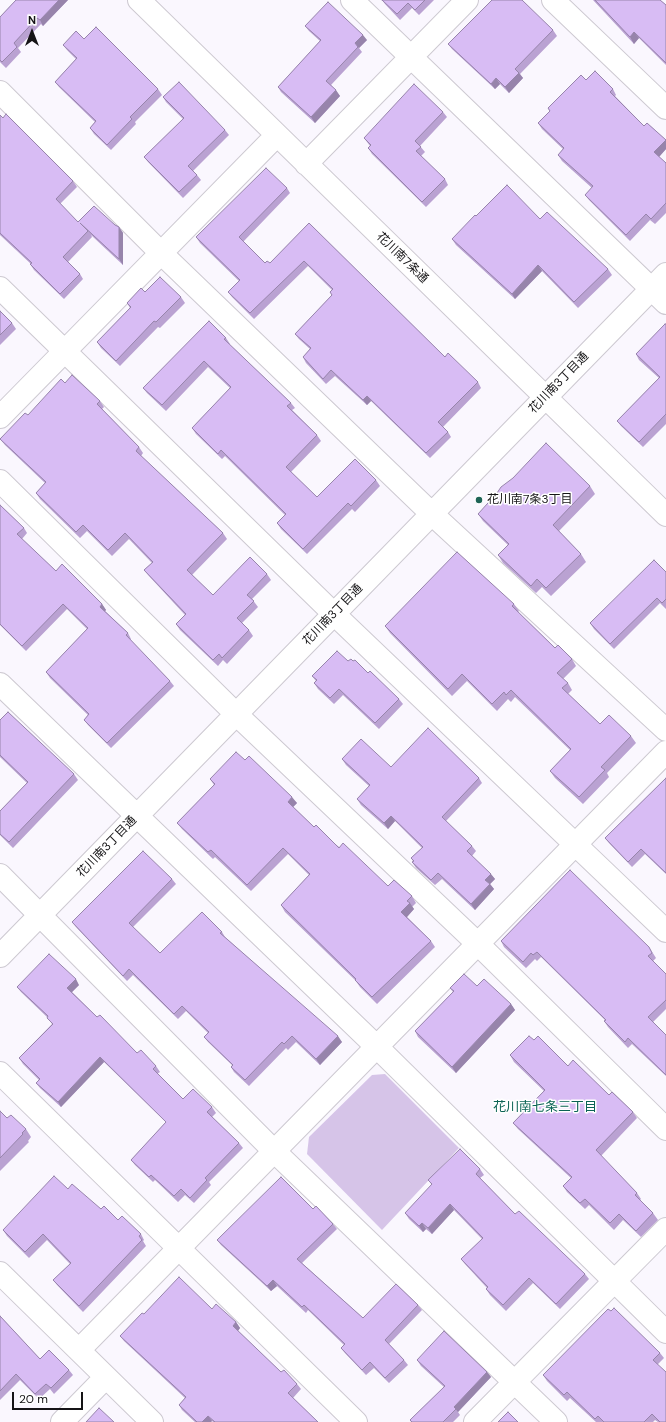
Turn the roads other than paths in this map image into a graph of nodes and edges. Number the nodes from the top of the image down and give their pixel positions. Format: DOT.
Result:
graph roads {
  1 [pos="139,0"];
  2 [pos="352,0"];
  3 [pos="467,0"];
  4 [pos="553,0"];
  5 [pos="411,57"];
  6 [pos="0,92"];
  7 [pos="666,108"];
  8 [pos="277,135"];
  9 [pos="306,164"];
  10 [pos="161,253"];
  11 [pos="0,288"];
  12 [pos="661,289"];
  13 [pos="65,352"];
  14 [pos="545,398"];
  15 [pos="0,418"];
  16 [pos="0,481"];
  17 [pos="432,514"];
  18 [pos="666,516"];
  19 [pos="334,614"];
  20 [pos="0,684"];
  21 [pos="236,714"];
  22 [pos="666,730"];
  23 [pos="666,752"];
  24 [pos="136,816"];
  25 [pos="575,845"];
  26 [pos="0,875"];
  27 [pos="40,914"];
  28 [pos="666,931"];
  29 [pos="478,944"];
  30 [pos="0,956"];
  31 [pos="377,1047"];
  32 [pos="0,1073"];
  33 [pos="666,1129"];
  34 [pos="274,1152"];
  35 [pos="666,1229"];
  36 [pos="178,1249"];
  37 [pos="0,1272"];
  38 [pos="615,1281"];
  39 [pos="666,1332"];
  40 [pos="79,1350"];
  41 [pos="106,1377"];
  42 [pos="515,1382"];
  43 [pos="62,1422"];
  44 [pos="152,1422"];
  45 [pos="356,1422"];
  46 [pos="475,1422"];
  47 [pos="556,1422"];
  1 -- 8 [label="street, 花川南7条通"];
  2 -- 5 [label="street"];
  3 -- 5 [label="street"];
  4 -- 7 [label="street"];
  5 -- 9 [label="street"];
  5 -- 12 [label="street"];
  6 -- 10 [label="street"];
  8 -- 9 [label="street, 花川南7条通"];
  8 -- 10 [label="street"];
  9 -- 14 [label="street, 花川南7条通"];
  10 -- 13 [label="street"];
  10 -- 17 [label="street"];
  11 -- 13 [label="street"];
  12 -- 14 [label="street, 花川南3丁目通"];
  13 -- 15 [label="street"];
  13 -- 19 [label="street"];
  14 -- 17 [label="street, 花川南3丁目通"];
  14 -- 18 [label="street, 花川南7条通"];
  16 -- 21 [label="street"];
  17 -- 19 [label="street, 花川南3丁目通"];
  17 -- 22 [label="street"];
  19 -- 21 [label="street, 花川南3丁目通"];
  19 -- 25 [label="street"];
  20 -- 24 [label="street"];
  21 -- 24 [label="street, 花川南3丁目通"];
  21 -- 29 [label="street"];
  23 -- 25 [label="street"];
  24 -- 27 [label="street, 花川南3丁目通"];
  24 -- 31 [label="street"];
  25 -- 28 [label="street"];
  25 -- 29 [label="street"];
  26 -- 27 [label="street"];
  27 -- 30 [label="street, 花川南3丁目通"];
  27 -- 34 [label="street"];
  29 -- 31 [label="street"];
  29 -- 33 [label="street"];
  31 -- 34 [label="street"];
  31 -- 38 [label="street"];
  32 -- 36 [label="street"];
  34 -- 36 [label="street"];
  34 -- 42 [label="street"];
  35 -- 38 [label="street"];
  36 -- 40 [label="street"];
  36 -- 45 [label="street"];
  37 -- 40 [label="street"];
  38 -- 39 [label="street"];
  38 -- 42 [label="street"];
  40 -- 41 [label="street"];
  41 -- 43 [label="street"];
  41 -- 44 [label="street"];
  42 -- 46 [label="street"];
  42 -- 47 [label="street"];
}
